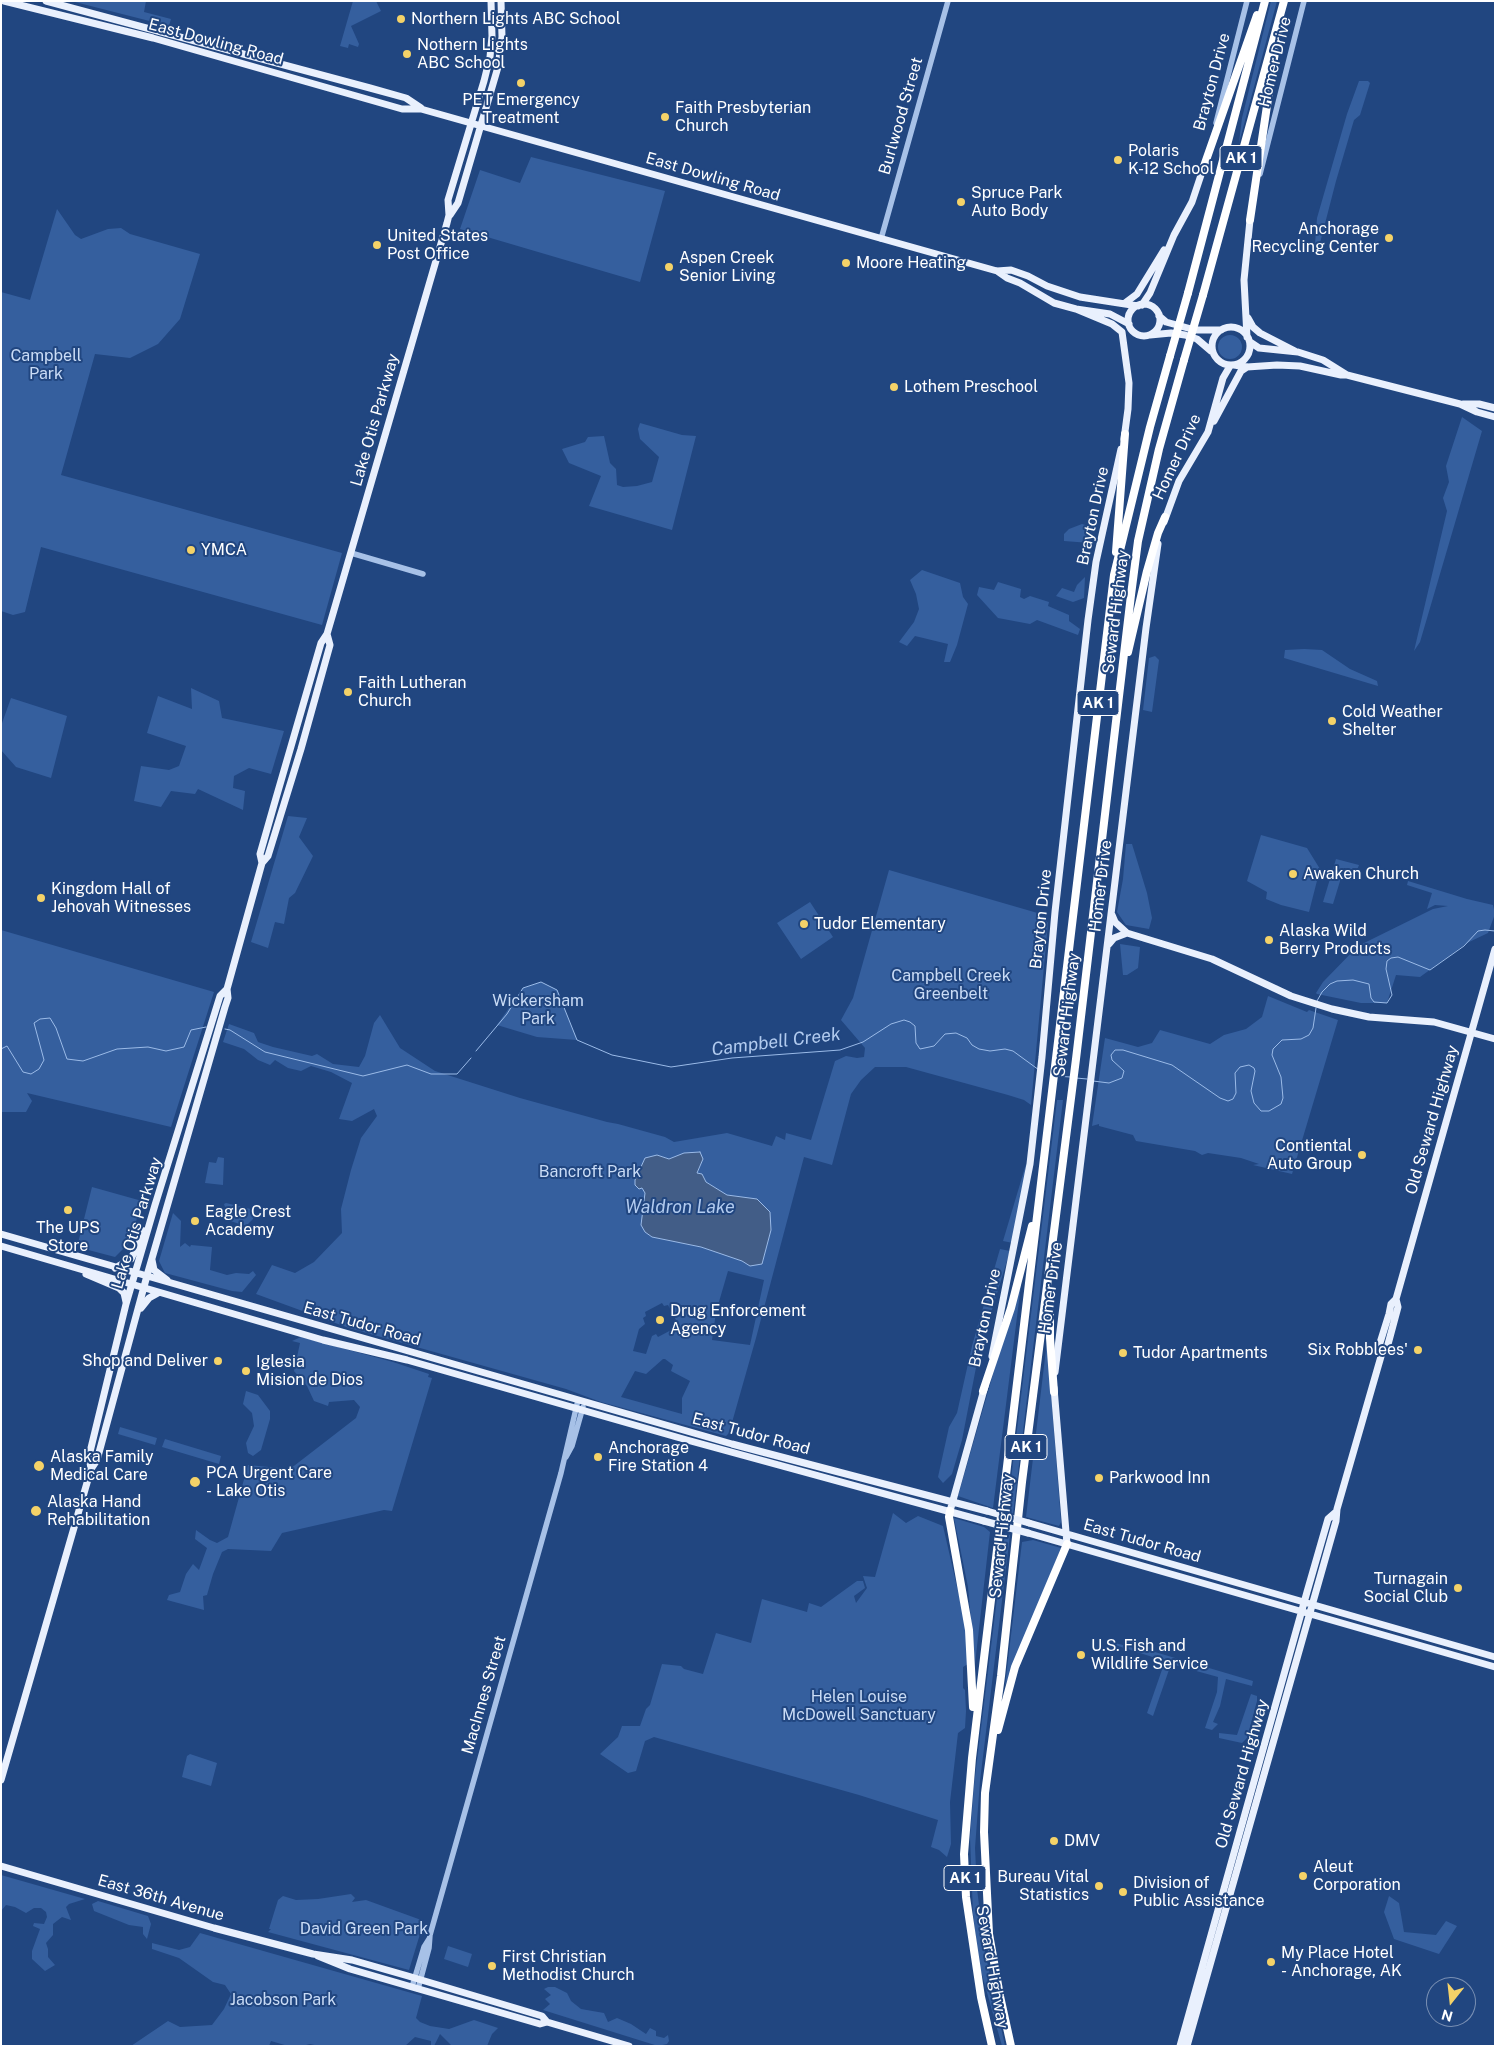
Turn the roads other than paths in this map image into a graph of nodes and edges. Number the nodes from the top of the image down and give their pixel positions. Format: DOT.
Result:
graph roads {
  1 [pos="4,1"];
  2 [pos="46,1"];
  3 [pos="491,1"];
  4 [pos="501,1"];
  5 [pos="948,1"];
  6 [pos="1247,1"];
  7 [pos="1263,1"];
  8 [pos="1284,1"];
  9 [pos="1304,1"];
  10 [pos="1280,20"];
  11 [pos="421,108"];
  12 [pos="471,123"];
  13 [pos="482,126"];
  14 [pos="1204,166"];
  15 [pos="450,215"];
  16 [pos="1250,220"];
  17 [pos="1174,235"];
  18 [pos="881,238"];
  19 [pos="997,271"];
  20 [pos="1126,303"];
  21 [pos="1140,305"];
  22 [pos="1076,309"];
  23 [pos="1159,316"];
  24 [pos="1247,317"];
  25 [pos="1129,325"];
  26 [pos="1221,330"];
  27 [pos="1145,336"];
  28 [pos="1124,340"];
  29 [pos="1249,340"];
  30 [pos="1212,352"];
  31 [pos="1298,352"];
  32 [pos="1232,366"];
  33 [pos="1247,367"];
  34 [pos="1347,375"];
  35 [pos="1460,404"];
  36 [pos="1495,408"];
  37 [pos="1495,417"];
  38 [pos="1208,432"];
  39 [pos="1125,434"];
  40 [pos="1165,517"];
  41 [pos="351,554"];
  42 [pos="423,574"];
  43 [pos="1114,575"];
  44 [pos="1120,688"];
  45 [pos="1111,913"];
  46 [pos="1127,933"];
  47 [pos="1107,948"];
  48 [pos="1495,949"];
  49 [pos="227,989"];
  50 [pos="1471,1032"];
  51 [pos="1495,1039"];
  52 [pos="1038,1200"];
  53 [pos="150,1223"];
  54 [pos="1,1234"];
  55 [pos="1,1246"];
  56 [pos="152,1260"];
  57 [pos="1050,1265"];
  58 [pos="116,1268"];
  59 [pos="77,1269"];
  60 [pos="135,1274"];
  61 [pos="147,1277"];
  62 [pos="132,1285"];
  63 [pos="175,1285"];
  64 [pos="144,1288"];
  65 [pos="159,1293"];
  66 [pos="1396,1300"];
  67 [pos="126,1304"];
  68 [pos="1389,1314"];
  69 [pos="136,1315"];
  70 [pos="1394,1324"];
  71 [pos="1382,1353"];
  72 [pos="106,1390"];
  73 [pos="983,1391"];
  74 [pos="1054,1392"];
  75 [pos="581,1401"];
  76 [pos="579,1409"];
  77 [pos="108,1420"];
  78 [pos="98,1424"];
  79 [pos="97,1460"];
  80 [pos="90,1469"];
  81 [pos="953,1501"];
  82 [pos="950,1511"];
  83 [pos="1336,1512"];
  84 [pos="1066,1533"];
  85 [pos="1067,1544"];
  86 [pos="1304,1602"];
  87 [pos="1313,1605"];
  88 [pos="1302,1612"];
  89 [pos="1310,1614"];
  90 [pos="1495,1657"];
  91 [pos="1495,1667"];
  92 [pos="972,1758"];
  93 [pos="1,1780"];
  94 [pos="985,1793"];
  95 [pos="1,1866"];
  96 [pos="313,1954"];
  97 [pos="418,1978"];
  98 [pos="415,1988"];
  99 [pos="547,2022"];
  100 [pos="629,2046"];
  101 [pos="992,2046"];
  102 [pos="1011,2046"];
  103 [pos="1180,2046"];
  104 [pos="1186,2046"];
  1 -- 11 [label="main road, East Dowling Road"];
  2 -- 11 [label="main road, East Dowling Road"];
  3 -- 12 [label="main road, Lake Otis Parkway"];
  4 -- 13 [label="main road, Lake Otis Parkway"];
  5 -- 18 [label="street, Burlwood Street"];
  6 -- 14 [label="street, Brayton Drive"];
  7 -- 14 [label="highway"];
  7 -- 43 [label="highway, Seward Highway / AK 1, bridge"];
  8 -- 10 [label="highway, Seward Highway / AK 1"];
  9 -- 16 [label="street, Homer Drive"];
  10 -- 16 [label="highway"];
  10 -- 44 [label="highway, Seward Highway / AK 1, bridge"];
  11 -- 12 [label="main road, East Dowling Road"];
  12 -- 13 [label="main road, East Dowling Road"];
  12 -- 15 [label="main road, Lake Otis Parkway"];
  13 -- 15 [label="main road, Lake Otis Parkway"];
  13 -- 18 [label="main road, East Dowling Road"];
  14 -- 17 [label="main road, Brayton Drive"];
  15 -- 41 [label="main road, Lake Otis Parkway"];
  16 -- 24 [label="main road, Homer Drive"];
  17 -- 20 [label="main road"];
  17 -- 21 [label="main road, Brayton Drive"];
  18 -- 19 [label="main road, East Dowling Road"];
  19 -- 20 [label="main road, East Dowling Road"];
  19 -- 22 [label="main road, East Dowling Road"];
  20 -- 21 [label="main road, East Dowling Road"];
  21 -- 23 [label="main road"];
  21 -- 25 [label="main road"];
  22 -- 25 [label="main road, East Dowling Road"];
  22 -- 28 [label="main road"];
  23 -- 26 [label="main road"];
  23 -- 27 [label="main road"];
  24 -- 29 [label="main road, Homer Drive"];
  24 -- 31 [label="main road"];
  25 -- 27 [label="main road"];
  25 -- 28 [label="main road, Brayton Drive"];
  26 -- 29 [label="main road"];
  26 -- 30 [label="main road"];
  27 -- 30 [label="main road"];
  28 -- 39 [label="main road, Brayton Drive"];
  29 -- 31 [label="main road"];
  29 -- 32 [label="main road"];
  30 -- 32 [label="main road"];
  31 -- 34 [label="main road"];
  32 -- 33 [label="main road"];
  32 -- 38 [label="main road, Homer Drive"];
  33 -- 34 [label="main road"];
  33 -- 38 [label="main road"];
  34 -- 35 [label="main road"];
  35 -- 36 [label="main road"];
  35 -- 37 [label="main road"];
  38 -- 40 [label="main road, Homer Drive"];
  39 -- 43 [label="highway"];
  39 -- 73 [label="main road, Brayton Drive"];
  40 -- 44 [label="highway"];
  40 -- 45 [label="main road, Homer Drive"];
  41 -- 42 [label="street"];
  41 -- 49 [label="main road, Lake Otis Parkway"];
  43 -- 52 [label="highway, Seward Highway / AK 1"];
  44 -- 57 [label="highway, Seward Highway / AK 1"];
  45 -- 46 [label="main road"];
  45 -- 47 [label="main road, Homer Drive"];
  46 -- 47 [label="main road"];
  46 -- 50 [label="main road"];
  47 -- 74 [label="main road, Homer Drive"];
  48 -- 50 [label="main road, Old Seward Highway"];
  49 -- 53 [label="main road, Lake Otis Parkway"];
  49 -- 56 [label="main road, Lake Otis Parkway"];
  50 -- 51 [label="main road"];
  50 -- 66 [label="main road, Old Seward Highway"];
  52 -- 73 [label="highway"];
  52 -- 92 [label="highway, Seward Highway / AK 1"];
  53 -- 58 [label="main road"];
  53 -- 60 [label="main road, Lake Otis Parkway"];
  54 -- 58 [label="main road, East Tudor Road"];
  55 -- 59 [label="main road, East Tudor Road"];
  56 -- 61 [label="main road, Lake Otis Parkway"];
  56 -- 63 [label="main road"];
  57 -- 74 [label="highway"];
  57 -- 94 [label="highway, Seward Highway / AK 1"];
  58 -- 60 [label="main road, East Tudor Road"];
  59 -- 62 [label="main road, East Tudor Road"];
  59 -- 67 [label="main road"];
  60 -- 61 [label="main road, East Tudor Road"];
  60 -- 62 [label="main road, Lake Otis Parkway"];
  61 -- 63 [label="main road, East Tudor Road"];
  61 -- 64 [label="main road, Lake Otis Parkway"];
  62 -- 64 [label="main road, East Tudor Road"];
  62 -- 67 [label="main road, Lake Otis Parkway"];
  63 -- 75 [label="main road, East Tudor Road"];
  64 -- 65 [label="main road, East Tudor Road"];
  64 -- 69 [label="main road, Lake Otis Parkway"];
  65 -- 69 [label="main road"];
  65 -- 76 [label="main road, East Tudor Road"];
  66 -- 68 [label="main road, Old Seward Highway"];
  66 -- 70 [label="main road, Old Seward Highway"];
  67 -- 72 [label="main road, Lake Otis Parkway"];
  68 -- 70 [label="main road"];
  68 -- 71 [label="main road, Old Seward Highway"];
  69 -- 77 [label="main road, Lake Otis Parkway"];
  70 -- 71 [label="main road, Old Seward Highway"];
  71 -- 83 [label="main road, Old Seward Highway"];
  72 -- 77 [label="main road"];
  72 -- 78 [label="main road, Lake Otis Parkway"];
  73 -- 81 [label="main road, Brayton Drive"];
  74 -- 84 [label="main road, Homer Drive"];
  75 -- 76 [label="street, MacInnes Street"];
  75 -- 81 [label="main road, East Tudor Road"];
  76 -- 82 [label="main road, East Tudor Road"];
  76 -- 97 [label="street, MacInnes Street"];
  77 -- 79 [label="main road, Lake Otis Parkway"];
  78 -- 79 [label="main road"];
  78 -- 80 [label="main road, Lake Otis Parkway"];
  79 -- 80 [label="main road, Lake Otis Parkway"];
  80 -- 93 [label="main road, Lake Otis Parkway"];
  81 -- 82 [label="main road, Brayton Drive"];
  81 -- 84 [label="main road, East Tudor Road, bridge"];
  82 -- 85 [label="main road, East Tudor Road, bridge"];
  82 -- 92 [label="highway"];
  83 -- 86 [label="main road, Old Seward Highway"];
  83 -- 87 [label="main road, Old Seward Highway"];
  84 -- 85 [label="main road, Homer Drive"];
  84 -- 86 [label="main road, East Tudor Road"];
  85 -- 88 [label="main road, East Tudor Road"];
  85 -- 94 [label="highway"];
  86 -- 87 [label="main road, East Tudor Road"];
  86 -- 88 [label="main road, Old Seward Highway"];
  87 -- 89 [label="main road, Old Seward Highway"];
  87 -- 90 [label="main road, East Tudor Road"];
  88 -- 89 [label="main road, East Tudor Road"];
  88 -- 103 [label="main road, Old Seward Highway"];
  89 -- 91 [label="main road, East Tudor Road"];
  89 -- 104 [label="main road, Old Seward Highway"];
  92 -- 101 [label="highway, Seward Highway / AK 1"];
  94 -- 102 [label="highway, Seward Highway / AK 1"];
  95 -- 96 [label="main road, East 36th Avenue"];
  96 -- 97 [label="main road, East 36th Avenue"];
  96 -- 98 [label="main road, East 36th Avenue"];
  97 -- 98 [label="street, MacInnes Street"];
  97 -- 99 [label="main road, East 36th Avenue"];
  98 -- 99 [label="main road, East 36th Avenue"];
  99 -- 100 [label="main road, East 36th Avenue"];
}
